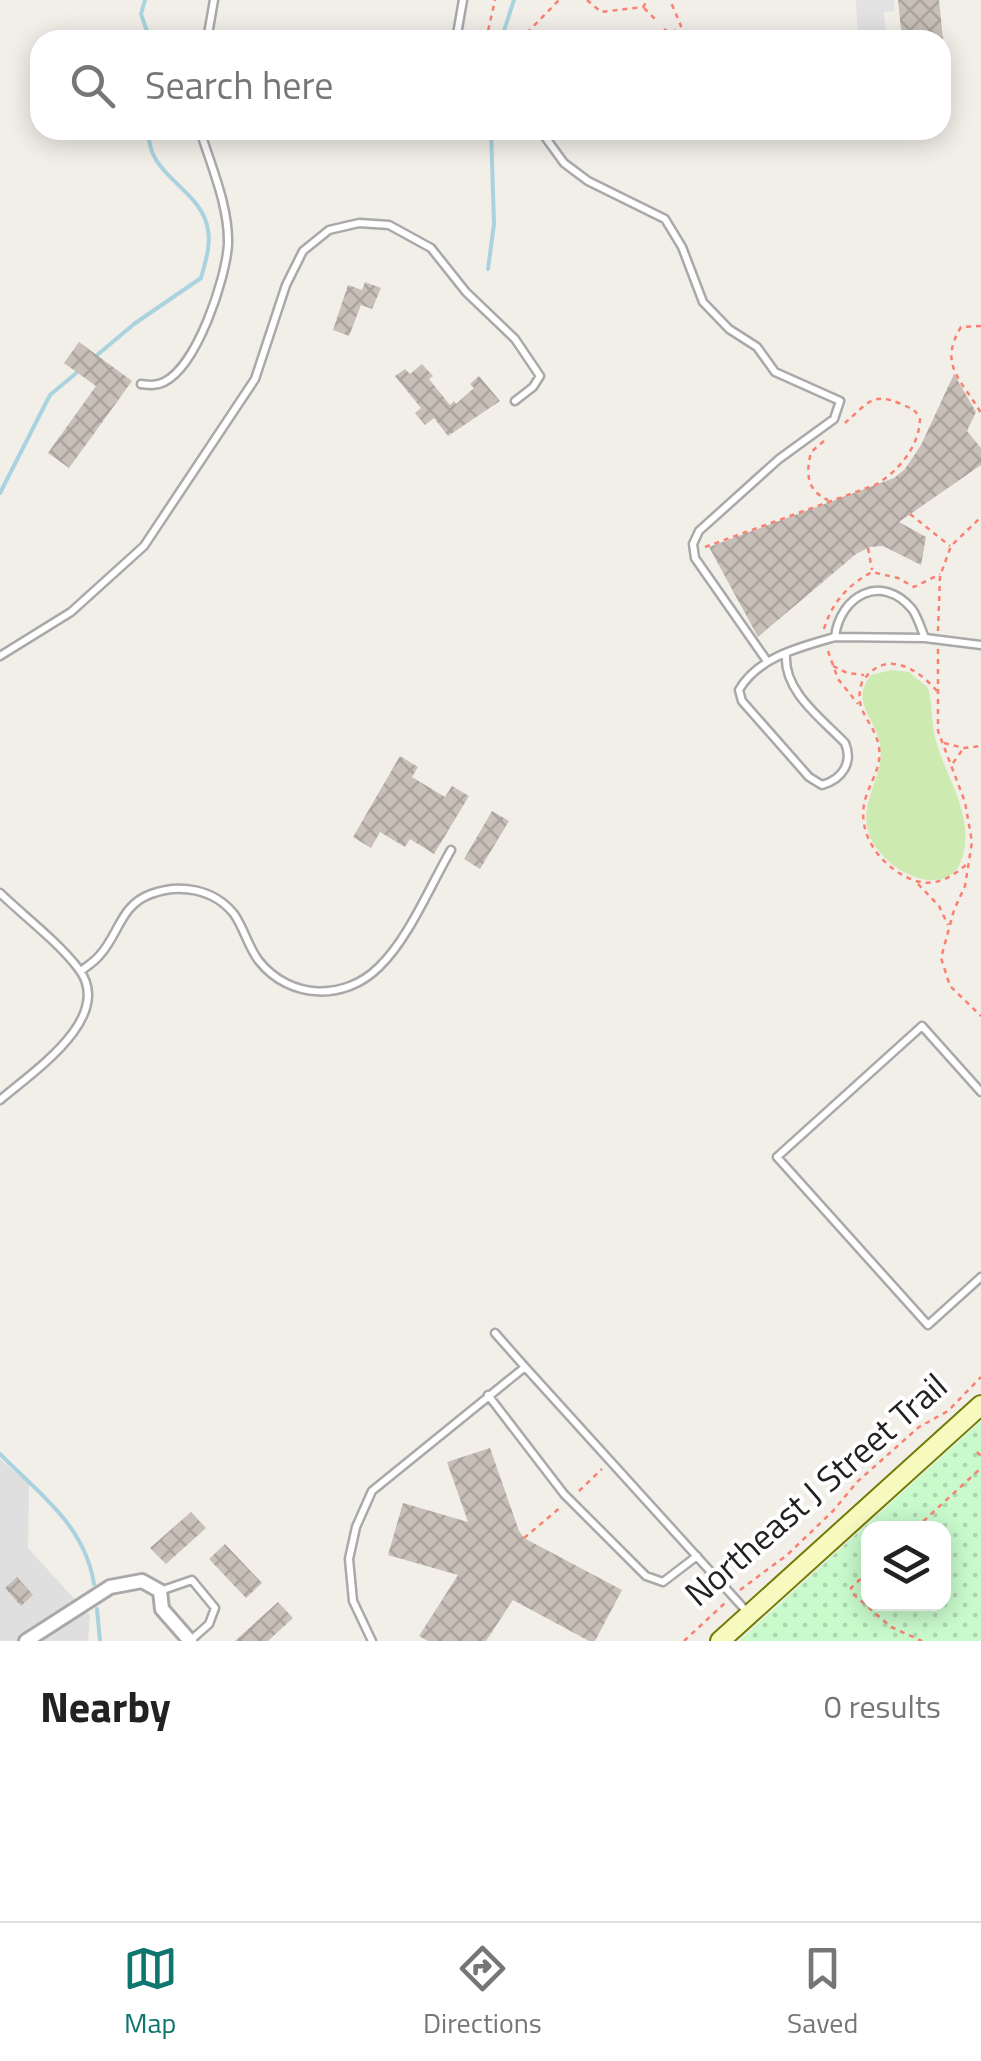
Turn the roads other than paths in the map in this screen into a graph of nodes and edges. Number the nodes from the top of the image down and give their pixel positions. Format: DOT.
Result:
graph roads {
  1 [pos="214,0"];
  2 [pos="463,0"];
  3 [pos="209,30"];
  4 [pos="458,30"];
  5 [pos="203,140"];
  6 [pos="547,140"];
  7 [pos="141,384"];
  8 [pos="515,401"];
  9 [pos="835,637"];
  10 [pos="925,638"];
  11 [pos="981,645"];
  12 [pos="786,654"];
  13 [pos="0,656"];
  14 [pos="767,661"];
  15 [pos="451,850"];
  16 [pos="0,893"];
  17 [pos="81,970"];
  18 [pos="981,1092"];
  19 [pos="0,1100"];
  20 [pos="981,1277"];
  21 [pos="495,1333"];
  22 [pos="524,1367"];
  23 [pos="488,1395"];
  24 [pos="981,1404"];
  25 [pos="696,1556"];
  26 [pos="160,1591"];
  27 [pos="750,1614"];
  28 [pos="26,1641"];
  29 [pos="190,1641"];
  30 [pos="372,1641"];
  31 [pos="720,1641"];
  1 -- 3 [label="lane"];
  2 -- 4 [label="lane"];
  5 -- 7 [label="lane"];
  6 -- 14 [label="lane"];
  8 -- 13 [label="lane"];
  9 -- 10 [label="lane"];
  9 -- 10 [label="lane"];
  9 -- 12 [label="lane"];
  10 -- 11 [label="lane"];
  12 -- 14 [label="lane"];
  12 -- 14 [label="lane"];
  15 -- 17 [label="lane"];
  16 -- 17 [label="lane"];
  17 -- 19 [label="lane"];
  18 -- 20 [label="lane"];
  21 -- 22 [label="lane"];
  22 -- 23 [label="lane"];
  22 -- 25 [label="lane"];
  23 -- 25 [label="lane"];
  23 -- 30 [label="lane"];
  24 -- 27 [label="street"];
  25 -- 27 [label="lane"];
  26 -- 28 [label="street"];
  26 -- 29 [label="street"];
  26 -- 29 [label="lane"];
  27 -- 31 [label="street"];
}
